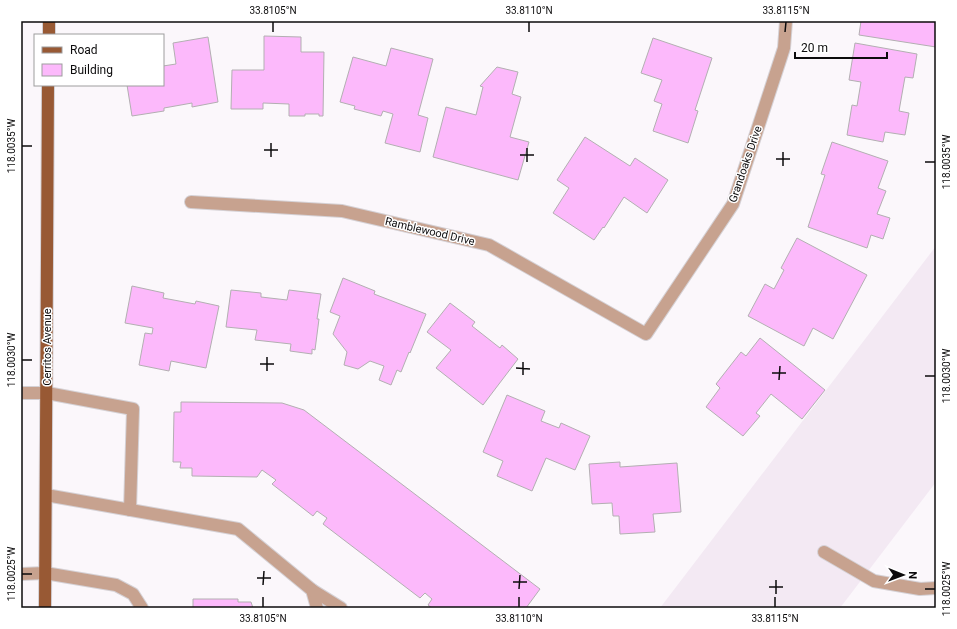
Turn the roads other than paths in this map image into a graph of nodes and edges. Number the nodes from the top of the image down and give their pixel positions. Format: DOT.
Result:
graph roads {
  1 [pos="49,21"];
  2 [pos="786,21"];
  3 [pos="49,34"];
  4 [pos="48,86"];
  5 [pos="191,202"];
  6 [pos="646,334"];
  7 [pos="21,393"];
  8 [pos="46,393"];
  9 [pos="46,495"];
  10 [pos="130,510"];
  11 [pos="824,552"];
  12 [pos="45,573"];
  13 [pos="21,574"];
  14 [pos="936,588"];
  15 [pos="312,590"];
  16 [pos="45,608"];
  17 [pos="142,608"];
  18 [pos="317,608"];
  19 [pos="341,608"];
  1 -- 3 [label="main road"];
  2 -- 6 [label="street, Grandoaks Drive"];
  4 -- 8 [label="main road, Cerritos Avenue"];
  5 -- 6 [label="street, Ramblewood Drive"];
  7 -- 8 [label="street"];
  8 -- 9 [label="main road, Cerritos Avenue"];
  8 -- 10 [label="street"];
  9 -- 10 [label="street"];
  9 -- 12 [label="main road, Cerritos Avenue"];
  10 -- 15 [label="street"];
  11 -- 14 [label="street"];
  12 -- 13 [label="street"];
  12 -- 16 [label="main road, Cerritos Avenue"];
  12 -- 17 [label="street"];
  15 -- 18 [label="street"];
  15 -- 19 [label="street"];
}
